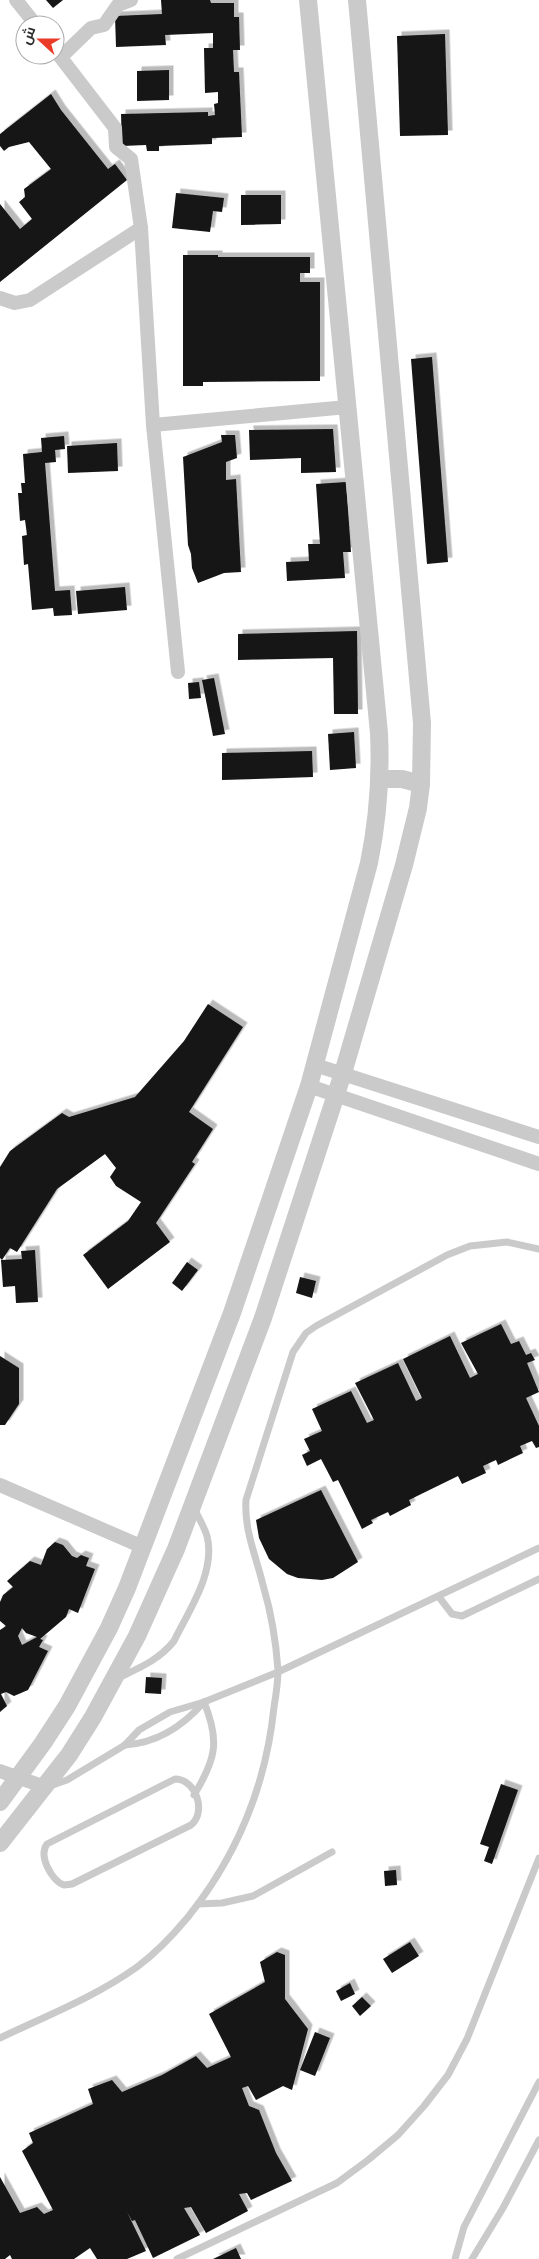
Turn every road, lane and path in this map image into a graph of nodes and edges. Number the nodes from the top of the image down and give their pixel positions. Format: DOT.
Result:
graph roads {
  1 [pos="16,0"];
  2 [pos="131,0"];
  3 [pos="308,0"];
  4 [pos="356,0"];
  5 [pos="28,15"];
  6 [pos="65,48"];
  7 [pos="65,63"];
  8 [pos="141,228"];
  9 [pos="0,298"];
  10 [pos="347,407"];
  11 [pos="153,425"];
  12 [pos="178,672"];
  13 [pos="380,779"];
  14 [pos="421,784"];
  15 [pos="315,1065"];
  16 [pos="343,1074"];
  17 [pos="309,1086"];
  18 [pos="336,1095"];
  19 [pos="539,1137"];
  20 [pos="539,1164"];
  21 [pos="539,1249"];
  22 [pos="0,1486"];
  23 [pos="192,1504"];
  24 [pos="143,1547"];
  25 [pos="539,1548"];
  26 [pos="539,1579"];
  27 [pos="439,1597"];
  28 [pos="278,1672"];
  29 [pos="115,1679"];
  30 [pos="204,1702"];
  31 [pos="125,1744"];
  32 [pos="0,1771"];
  33 [pos="18,1779"];
  34 [pos="45,1787"];
  35 [pos="194,1795"];
  36 [pos="0,1802"];
  37 [pos="0,1843"];
  38 [pos="332,1852"];
  39 [pos="539,1858"];
  40 [pos="198,1904"];
  41 [pos="0,2038"];
  42 [pos="539,2082"];
  43 [pos="539,2140"];
  44 [pos="177,2259"];
  45 [pos="455,2259"];
  46 [pos="472,2259"];
  1 -- 5 [label="street"];
  2 -- 6 [label="street"];
  3 -- 10 [label="street"];
  4 -- 14 [label="street"];
  7 -- 8 [label="street"];
  8 -- 9 [label="street"];
  8 -- 11 [label="street"];
  10 -- 11 [label="street"];
  10 -- 13 [label="street"];
  11 -- 12 [label="street"];
  13 -- 14 [label="street"];
  13 -- 15 [label="street"];
  14 -- 16 [label="street"];
  15 -- 16 [label="street"];
  15 -- 17 [label="street"];
  16 -- 18 [label="street"];
  16 -- 19 [label="street"];
  17 -- 18 [label="street"];
  17 -- 24 [label="street"];
  18 -- 20 [label="street"];
  18 -- 23 [label="street"];
  21 -- 28 [label="lane"];
  22 -- 24 [label="street"];
  23 -- 29 [label="street"];
  23 -- 29 [label="lane"];
  24 -- 33 [label="street"];
  25 -- 27 [label="lane"];
  26 -- 27 [label="lane"];
  27 -- 28 [label="lane"];
  28 -- 30 [label="lane"];
  28 -- 40 [label="lane"];
  29 -- 34 [label="street"];
  30 -- 31 [label="lane"];
  30 -- 31 [label="lane"];
  30 -- 35 [label="lane"];
  31 -- 34 [label="lane"];
  32 -- 33 [label="street"];
  33 -- 34 [label="street"];
  33 -- 36 [label="street"];
  34 -- 37 [label="street"];
  35 -- 35 [label="lane"];
  38 -- 40 [label="lane"];
  39 -- 44 [label="lane"];
  40 -- 41 [label="lane"];
  42 -- 45 [label="lane"];
  43 -- 46 [label="lane"];
}
